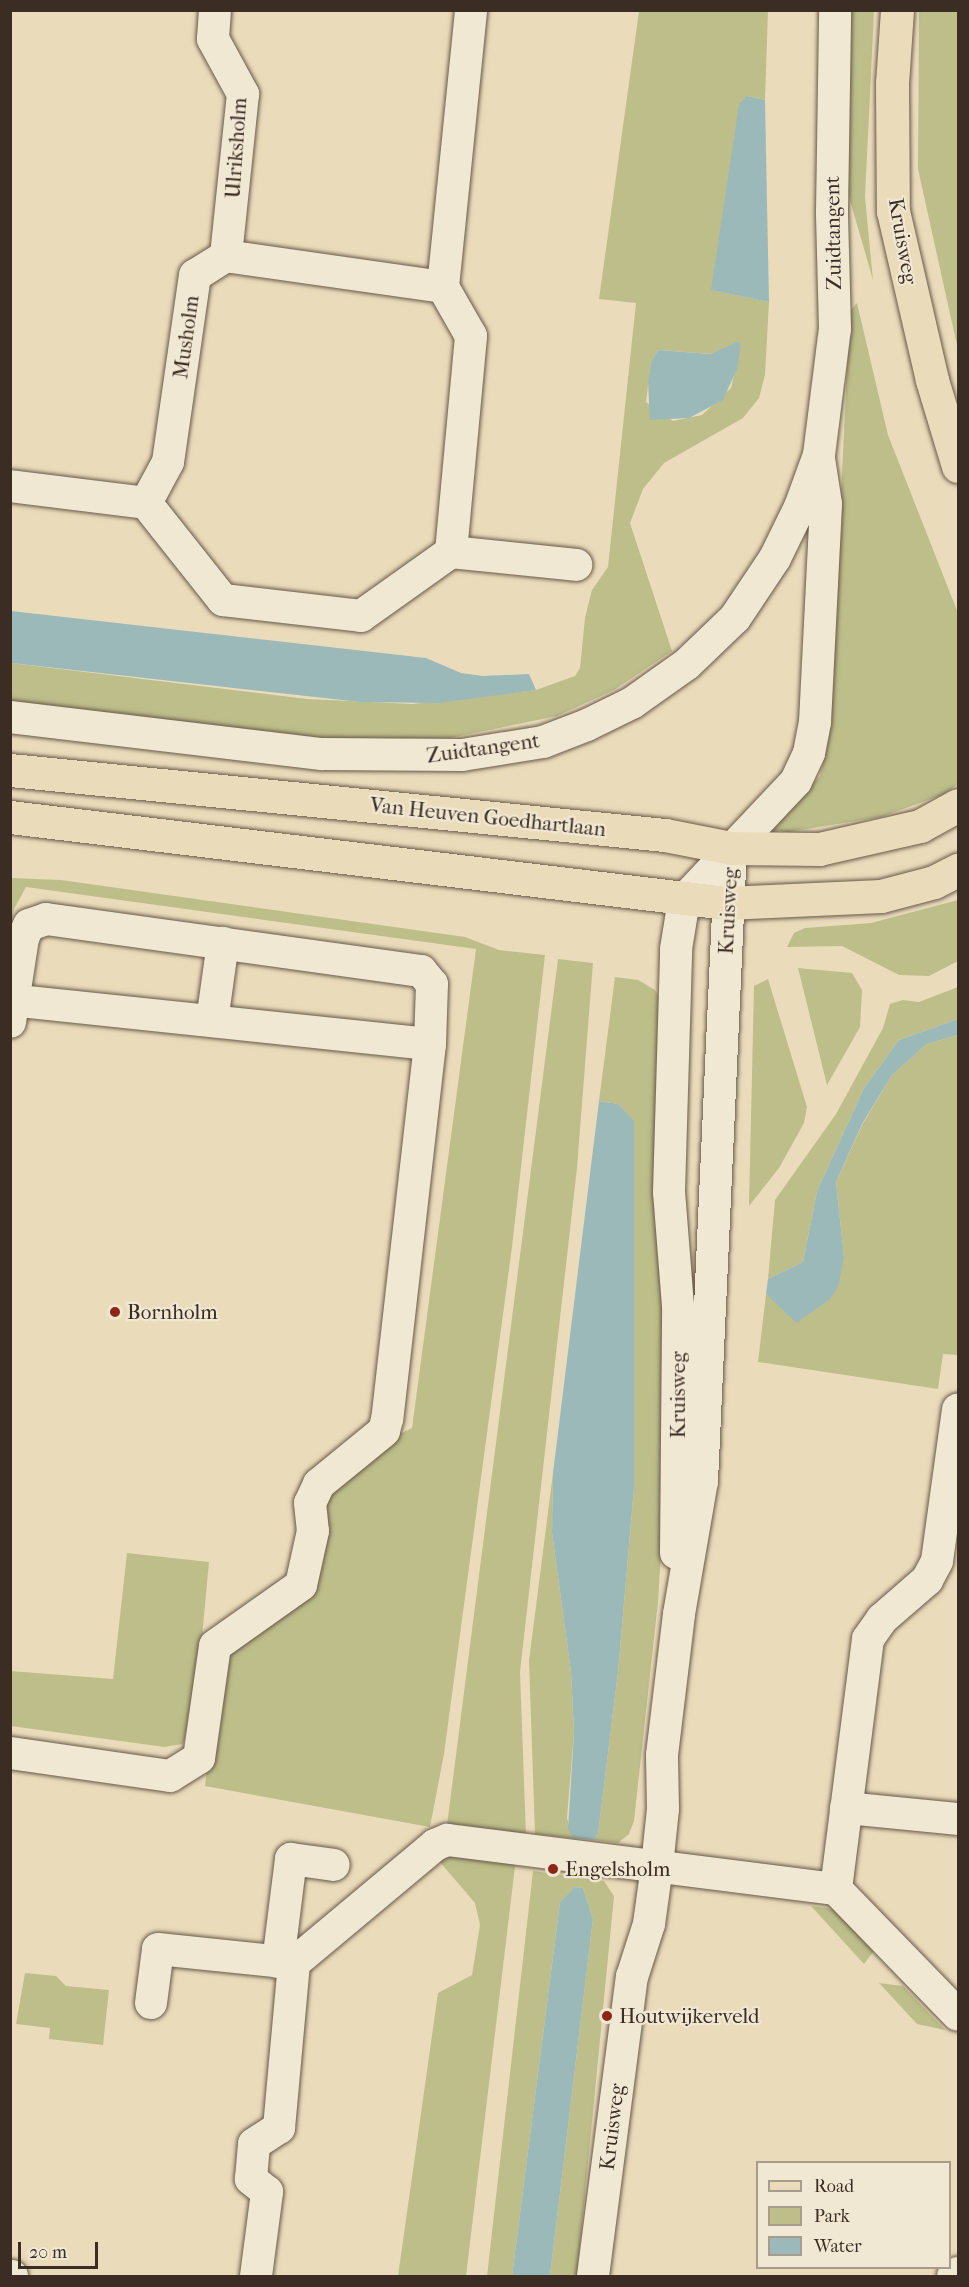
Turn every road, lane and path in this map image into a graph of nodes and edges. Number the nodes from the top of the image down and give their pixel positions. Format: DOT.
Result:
graph roads {
  1 [pos="215,10"];
  2 [pos="471,10"];
  3 [pos="835,10"];
  4 [pos="897,10"];
  5 [pos="226,256"];
  6 [pos="443,287"];
  7 [pos="819,455"];
  8 [pos="958,466"];
  9 [pos="10,486"];
  10 [pos="146,503"];
  11 [pos="451,552"];
  12 [pos="576,565"];
  13 [pos="10,717"];
  14 [pos="10,770"];
  15 [pos="958,805"];
  16 [pos="10,817"];
  17 [pos="731,848"];
  18 [pos="958,870"];
  19 [pos="684,900"];
  20 [pos="726,903"];
  21 [pos="223,943"];
  22 [pos="12,1007"];
  23 [pos="212,1022"];
  24 [pos="430,1044"];
  25 [pos="958,1409"];
  26 [pos="680,1614"];
  27 [pos="10,1753"];
  28 [pos="846,1809"];
  29 [pos="958,1819"];
  30 [pos="334,1865"];
  31 [pos="647,1865"];
  32 [pos="836,1889"];
  33 [pos="286,1963"];
  34 [pos="151,2003"];
  35 [pos="958,2014"];
  36 [pos="958,2273"];
  37 [pos="256,2277"];
  38 [pos="593,2277"];
  39 [pos="953,2277"];
  1 -- 5 [label="street, Ulriksholm"];
  2 -- 6 [label="street"];
  3 -- 7 [label="street, Zuidtangent"];
  4 -- 8 [label="main road, Kruisweg"];
  5 -- 6 [label="street"];
  5 -- 10 [label="street, Musholm"];
  6 -- 11 [label="street"];
  7 -- 13 [label="street, Zuidtangent"];
  7 -- 17 [label="street, Zuidtangent"];
  9 -- 10 [label="street"];
  10 -- 11 [label="street"];
  11 -- 12 [label="street"];
  14 -- 17 [label="main road, Van Heuven Goedhartlaan"];
  15 -- 17 [label="main road, Van Heuven Goedhartlaan"];
  16 -- 19 [label="main road"];
  17 -- 19 [label="street, Kruisweg"];
  17 -- 20 [label="street, Kruisweg"];
  18 -- 20 [label="main road"];
  19 -- 20 [label="main road"];
  19 -- 26 [label="street, Kruisweg"];
  20 -- 26 [label="street, Kruisweg"];
  21 -- 22 [label="street"];
  21 -- 23 [label="street"];
  21 -- 24 [label="street"];
  22 -- 23 [label="street"];
  23 -- 24 [label="street"];
  24 -- 27 [label="street"];
  25 -- 28 [label="street"];
  26 -- 31 [label="street, Kruisweg"];
  28 -- 29 [label="street"];
  28 -- 32 [label="street"];
  30 -- 33 [label="street"];
  31 -- 32 [label="street"];
  31 -- 33 [label="street"];
  31 -- 38 [label="street, Kruisweg"];
  32 -- 35 [label="street"];
  33 -- 34 [label="street"];
  33 -- 37 [label="street"];
  36 -- 39 [label="street"];
}
